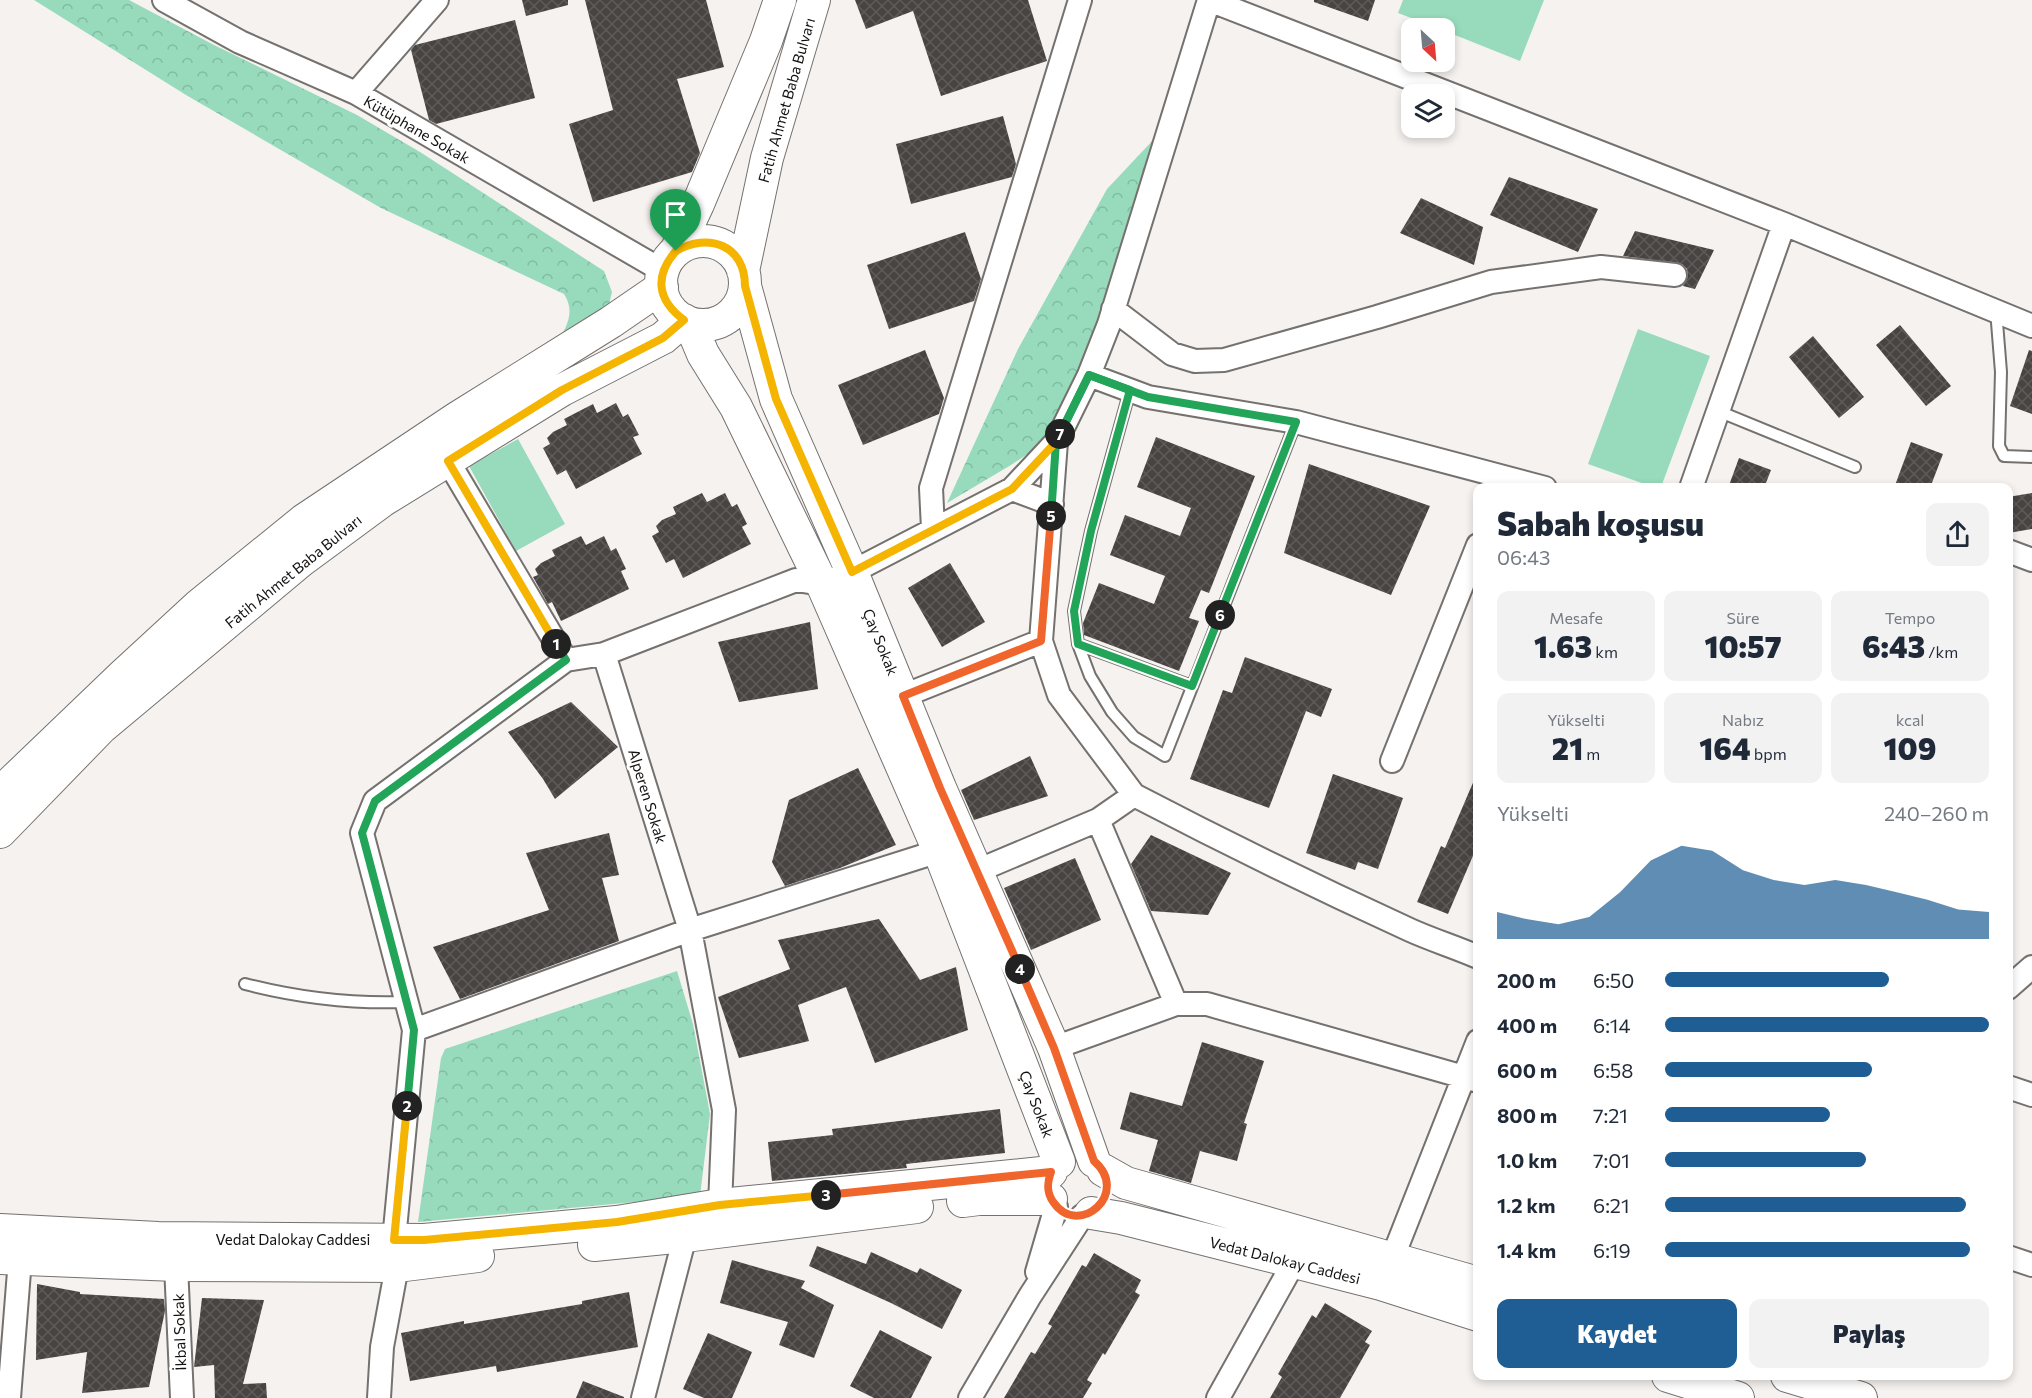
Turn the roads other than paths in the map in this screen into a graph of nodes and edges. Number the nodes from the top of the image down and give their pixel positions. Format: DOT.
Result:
graph roads {
  1 [pos="164,0"];
  2 [pos="438,0"];
  3 [pos="780,0"];
  4 [pos="814,0"];
  5 [pos="1080,0"];
  6 [pos="1209,0"];
  7 [pos="356,93"];
  8 [pos="1784,224"];
  9 [pos="667,270"];
  10 [pos="1675,275"];
  11 [pos="744,279"];
  12 [pos="1113,309"];
  13 [pos="1996,310"];
  14 [pos="687,322"];
  15 [pos="2032,326"];
  16 [pos="1089,375"];
  17 [pos="1130,390"];
  18 [pos="1718,411"];
  19 [pos="1296,422"];
  20 [pos="1056,442"];
  21 [pos="2032,457"];
  22 [pos="448,461"];
  23 [pos="1855,467"];
  24 [pos="1503,482"];
  25 [pos="1693,483"];
  26 [pos="1012,489"];
  27 [pos="1052,504"];
  28 [pos="933,529"];
  29 [pos="2013,553"];
  30 [pos="1473,558"];
  31 [pos="2032,560"];
  32 [pos="852,572"];
  33 [pos="822,584"];
  34 [pos="1041,641"];
  35 [pos="1078,644"];
  36 [pos="603,654"];
  37 [pos="566,660"];
  38 [pos="1192,686"];
  39 [pos="903,696"];
  40 [pos="1392,761"];
  41 [pos="0,793"];
  42 [pos="1134,795"];
  43 [pos="1098,820"];
  44 [pos="0,832"];
  45 [pos="939,851"];
  46 [pos="977,871"];
  47 [pos="690,930"];
  48 [pos="1473,955"];
  49 [pos="2032,967"];
  50 [pos="245,984"];
  51 [pos="2013,984"];
  52 [pos="406,1002"];
  53 [pos="1176,1004"];
  54 [pos="414,1030"];
  55 [pos="1054,1048"];
  56 [pos="1471,1079"];
  57 [pos="2013,1089"];
  58 [pos="2032,1095"];
  59 [pos="1099,1166"];
  60 [pos="1065,1195"];
  61 [pos="720,1205"];
  62 [pos="0,1230"];
  63 [pos="686,1236"];
  64 [pos="396,1253"];
  65 [pos="2013,1258"];
  66 [pos="10,1259"];
  67 [pos="1392,1259"];
  68 [pos="1294,1262"];
  69 [pos="2032,1264"];
  70 [pos="176,1265"];
  71 [pos="1473,1282"];
  72 [pos="1473,1313"];
  73 [pos="1681,1380"];
  74 [pos="1800,1380"];
  75 [pos="9,1398"];
  76 [pos="182,1398"];
  77 [pos="379,1398"];
  78 [pos="643,1398"];
  79 [pos="970,1398"];
  80 [pos="1218,1398"];
  81 [pos="1738,1398"];
  82 [pos="1861,1398"];
  1 -- 7 [label="street, Kütüphane Sokak"];
  2 -- 7 [label="street"];
  3 -- 9 [label="main road, Fatih Ahmet Baba Bulvarı"];
  4 -- 11 [label="main road, Fatih Ahmet Baba Bulvarı"];
  5 -- 28 [label="street"];
  6 -- 8 [label="street"];
  6 -- 12 [label="street"];
  7 -- 9 [label="street, Kütüphane Sokak"];
  8 -- 13 [label="street"];
  8 -- 18 [label="street"];
  9 -- 11 [label="main road"];
  9 -- 14 [label="main road"];
  9 -- 41 [label="main road, Fatih Ahmet Baba Bulvarı"];
  10 -- 12 [label="street"];
  11 -- 14 [label="main road"];
  11 -- 32 [label="main road, Çay Sokak"];
  12 -- 16 [label="street"];
  13 -- 15 [label="street"];
  13 -- 21 [label="lane"];
  14 -- 22 [label="main road, Fatih Ahmet Baba Bulvarı"];
  14 -- 33 [label="main road, Çay Sokak"];
  16 -- 17 [label="street"];
  16 -- 20 [label="street"];
  17 -- 19 [label="street"];
  17 -- 35 [label="lane"];
  18 -- 23 [label="lane"];
  18 -- 25 [label="street"];
  19 -- 24 [label="street"];
  19 -- 38 [label="lane"];
  20 -- 26 [label="street"];
  20 -- 27 [label="street"];
  22 -- 37 [label="street"];
  22 -- 44 [label="main road, Fatih Ahmet Baba Bulvarı"];
  26 -- 27 [label="street"];
  26 -- 28 [label="street"];
  27 -- 34 [label="street"];
  28 -- 32 [label="street"];
  29 -- 31 [label="street"];
  30 -- 40 [label="street"];
  32 -- 33 [label="street"];
  32 -- 39 [label="main road, Çay Sokak"];
  33 -- 36 [label="street"];
  33 -- 45 [label="main road, Çay Sokak"];
  34 -- 39 [label="street"];
  34 -- 42 [label="street"];
  35 -- 38 [label="lane"];
  35 -- 38 [label="lane"];
  36 -- 37 [label="street"];
  36 -- 47 [label="street, Alperen Sokak"];
  37 -- 52 [label="street"];
  39 -- 46 [label="main road, Çay Sokak"];
  42 -- 43 [label="street"];
  42 -- 48 [label="street"];
  43 -- 46 [label="street"];
  43 -- 53 [label="street"];
  45 -- 47 [label="street"];
  45 -- 60 [label="main road, Çay Sokak"];
  46 -- 55 [label="main road, Çay Sokak"];
  47 -- 54 [label="street"];
  47 -- 61 [label="street, Alperen Sokak"];
  49 -- 51 [label="street"];
  50 -- 52 [label="lane"];
  52 -- 54 [label="street"];
  53 -- 55 [label="street"];
  53 -- 56 [label="street"];
  54 -- 64 [label="street"];
  55 -- 59 [label="main road, Çay Sokak"];
  56 -- 67 [label="street"];
  57 -- 58 [label="street"];
  59 -- 60 [label="main road"];
  59 -- 60 [label="main road, Çay Sokak"];
  59 -- 67 [label="main road"];
  60 -- 61 [label="main road, Vedat Dalokay Caddesi"];
  60 -- 63 [label="main road, Vedat Dalokay Caddesi"];
  60 -- 68 [label="main road, Vedat Dalokay Caddesi"];
  60 -- 79 [label="street"];
  61 -- 64 [label="main road, Vedat Dalokay Caddesi"];
  62 -- 64 [label="main road, Vedat Dalokay Caddesi"];
  63 -- 64 [label="main road, Vedat Dalokay Caddesi"];
  63 -- 78 [label="street"];
  64 -- 70 [label="main road, Vedat Dalokay Caddesi"];
  64 -- 77 [label="street"];
  65 -- 69 [label="street"];
  66 -- 70 [label="main road, Vedat Dalokay Caddesi"];
  66 -- 75 [label="street"];
  67 -- 71 [label="main road"];
  68 -- 72 [label="main road, Vedat Dalokay Caddesi"];
  68 -- 80 [label="street"];
  70 -- 76 [label="street, İkbal Sokak"];
  73 -- 81 [label="main road"];
  74 -- 82 [label="main road"];
}
